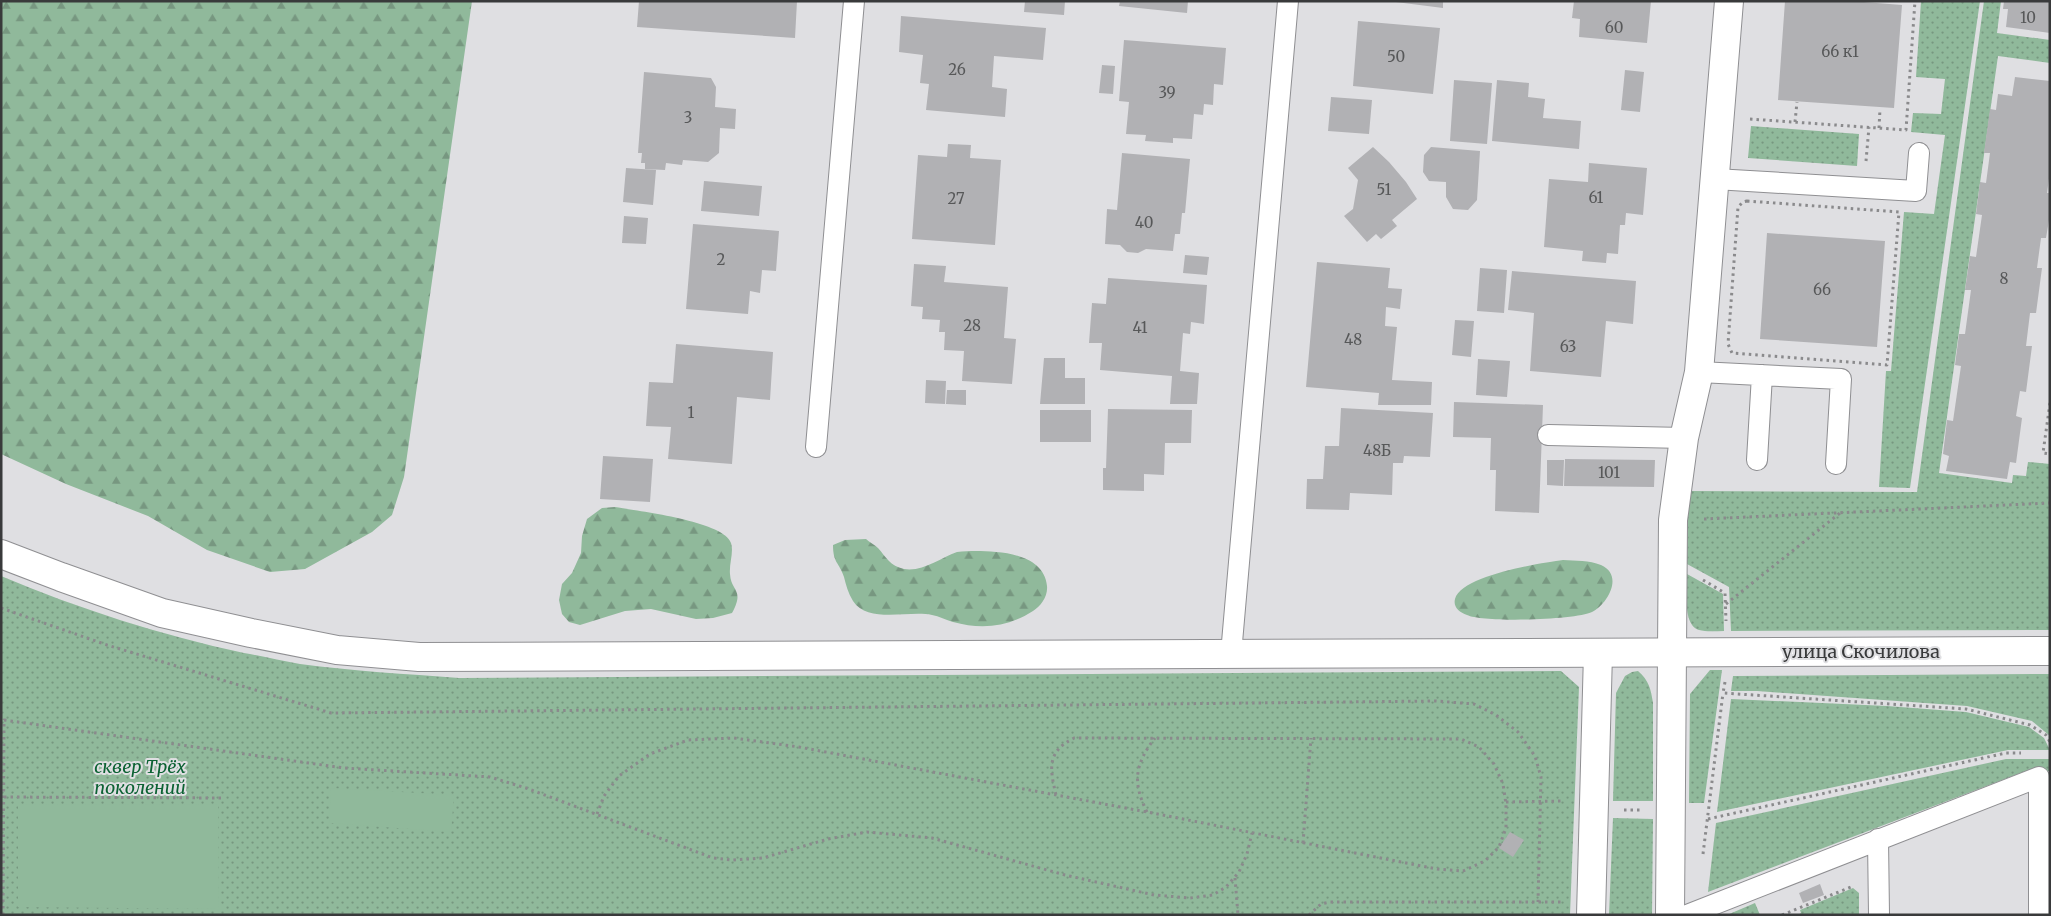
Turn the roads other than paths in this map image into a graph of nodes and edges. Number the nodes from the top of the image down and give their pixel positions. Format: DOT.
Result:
graph roads {
  1 [pos="854,1"];
  2 [pos="1288,1"];
  3 [pos="1729,1"];
  4 [pos="1919,153"];
  5 [pos="1715,179"];
  6 [pos="1700,372"];
  7 [pos="1762,375"];
  8 [pos="1548,436"];
  9 [pos="1684,438"];
  10 [pos="816,447"];
  11 [pos="1757,460"];
  12 [pos="1836,464"];
  13 [pos="1,554"];
  14 [pos="2050,651"];
  15 [pos="1598,653"];
  16 [pos="1672,653"];
  17 [pos="1231,654"];
  18 [pos="1878,839"];
  19 [pos="1591,915"];
  20 [pos="1670,915"];
  21 [pos="1687,915"];
  22 [pos="1879,915"];
  23 [pos="2039,915"];
  1 -- 10 [label="lane"];
  2 -- 17 [label="lane"];
  3 -- 5 [label="street"];
  4 -- 5 [label="lane"];
  5 -- 6 [label="street"];
  6 -- 7 [label="lane"];
  6 -- 9 [label="street"];
  7 -- 11 [label="lane"];
  7 -- 12 [label="lane"];
  8 -- 9 [label="lane"];
  9 -- 16 [label="street"];
  13 -- 17 [label="street, улица Скочилова"];
  14 -- 16 [label="street, улица Скочилова"];
  15 -- 16 [label="street, улица Скочилова"];
  15 -- 17 [label="street, улица Скочилова"];
  15 -- 19 [label="street"];
  16 -- 20 [label="street"];
  18 -- 21 [label="lane"];
  18 -- 22 [label="lane"];
  18 -- 23 [label="lane"];
}
